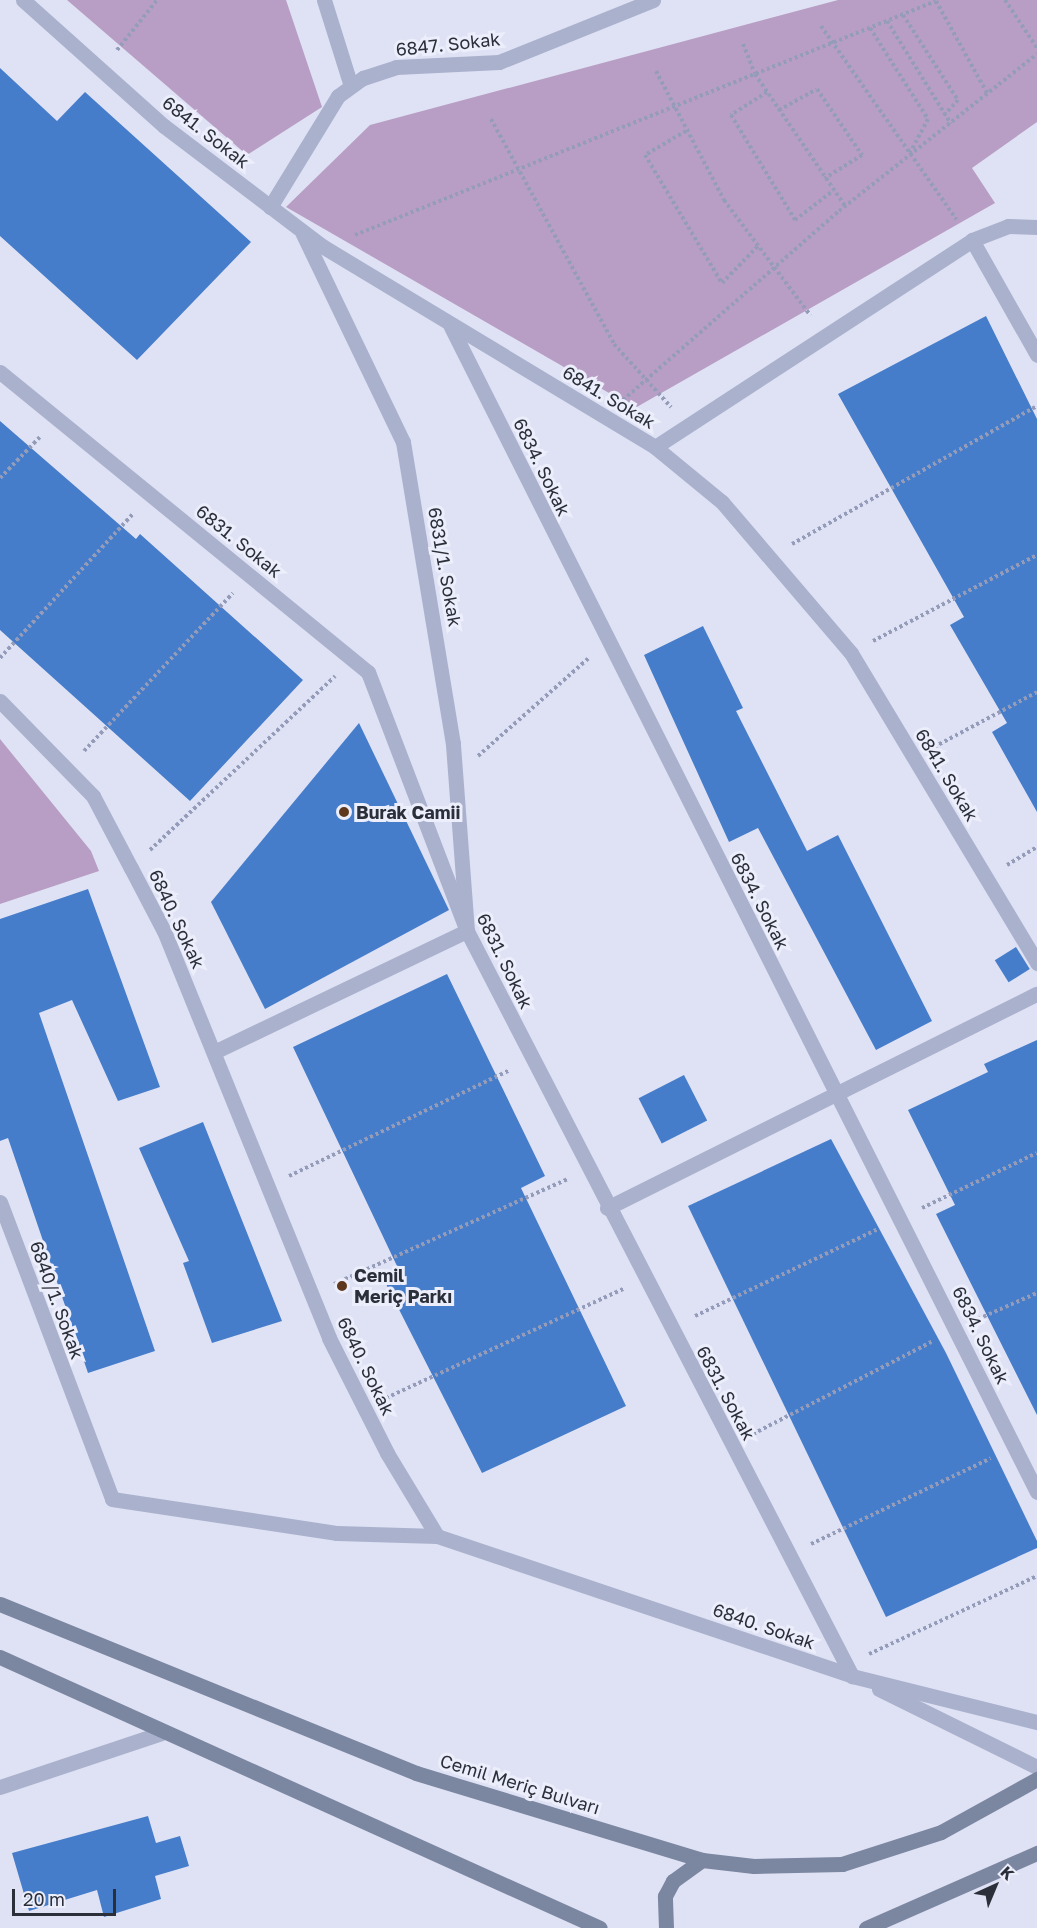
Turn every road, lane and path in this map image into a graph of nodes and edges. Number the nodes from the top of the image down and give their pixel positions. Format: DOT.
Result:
graph roads {
  1 [pos="23,0"];
  2 [pos="324,0"];
  3 [pos="653,0"];
  4 [pos="1005,0"];
  5 [pos="156,1"];
  6 [pos="936,1"];
  7 [pos="903,15"];
  8 [pos="887,21"];
  9 [pos="821,26"];
  10 [pos="870,28"];
  11 [pos="832,43"];
  12 [pos="743,44"];
  13 [pos="1037,48"];
  14 [pos="1037,54"];
  15 [pos="100,68"];
  16 [pos="656,71"];
  17 [pos="755,74"];
  18 [pos="351,86"];
  19 [pos="767,92"];
  20 [pos="988,95"];
  21 [pos="675,110"];
  22 [pos="779,110"];
  23 [pos="944,115"];
  24 [pos="491,119"];
  25 [pos="951,124"];
  26 [pos="686,131"];
  27 [pos="909,156"];
  28 [pos="518,171"];
  29 [pos="825,178"];
  30 [pos="834,190"];
  31 [pos="845,206"];
  32 [pos="270,207"];
  33 [pos="1037,227"];
  34 [pos="302,232"];
  35 [pos="972,240"];
  36 [pos="322,246"];
  37 [pos="758,246"];
  38 [pos="774,267"];
  39 [pos="452,327"];
  40 [pos="826,335"];
  41 [pos="1037,355"];
  42 [pos="0,372"];
  43 [pos="645,381"];
  44 [pos="1037,406"];
  45 [pos="604,417"];
  46 [pos="58,419"];
  47 [pos="689,425"];
  48 [pos="655,447"];
  49 [pos="0,478"];
  50 [pos="151,494"];
  51 [pos="1037,555"];
  52 [pos="769,557"];
  53 [pos="250,575"];
  54 [pos="606,643"];
  55 [pos="850,653"];
  56 [pos="0,658"];
  57 [pos="352,659"];
  58 [pos="1037,692"];
  59 [pos="0,701"];
  60 [pos="914,758"];
  61 [pos="67,769"];
  62 [pos="455,776"];
  63 [pos="1037,848"];
  64 [pos="131,868"];
  65 [pos="986,878"];
  66 [pos="467,931"];
  67 [pos="1037,963"];
  68 [pos="1037,994"];
  69 [pos="214,1052"];
  70 [pos="532,1059"];
  71 [pos="839,1096"];
  72 [pos="1037,1153"];
  73 [pos="588,1170"];
  74 [pos="268,1186"];
  75 [pos="0,1202"];
  76 [pos="607,1208"];
  77 [pos="901,1218"];
  78 [pos="645,1279"];
  79 [pos="1037,1293"];
  80 [pos="311,1294"];
  81 [pos="670,1328"];
  82 [pos="956,1329"];
  83 [pos="364,1408"];
  84 [pos="731,1445"];
  85 [pos="1014,1447"];
  86 [pos="1037,1492"];
  87 [pos="437,1536"];
  88 [pos="789,1554"];
  89 [pos="1037,1576"];
  90 [pos="0,1604"];
  91 [pos="0,1657"];
  92 [pos="849,1670"];
  93 [pos="1037,1722"];
  94 [pos="161,1733"];
  95 [pos="1037,1767"];
  96 [pos="1037,1779"];
  97 [pos="0,1787"];
  98 [pos="1037,1853"];
  99 [pos="702,1860"];
  100 [pos="600,1928"];
  101 [pos="666,1928"];
  102 [pos="866,1928"];
  1 -- 15 [label="street, 6841. Sokak"];
  2 -- 18 [label="street"];
  3 -- 18 [label="street, 6847. Sokak"];
  4 -- 13 [label="path"];
  5 -- 15 [label="path"];
  6 -- 7 [label="path"];
  6 -- 20 [label="path"];
  7 -- 8 [label="path"];
  7 -- 23 [label="path"];
  8 -- 10 [label="path"];
  8 -- 23 [label="path"];
  9 -- 11 [label="path"];
  10 -- 11 [label="path"];
  10 -- 27 [label="path"];
  11 -- 17 [label="path"];
  11 -- 27 [label="path"];
  12 -- 17 [label="path"];
  14 -- 20 [label="path"];
  15 -- 32 [label="street, 6841. Sokak"];
  16 -- 21 [label="path"];
  17 -- 19 [label="path"];
  17 -- 21 [label="path"];
  18 -- 32 [label="street, 6847. Sokak"];
  19 -- 22 [label="path"];
  19 -- 30 [label="path"];
  20 -- 25 [label="path"];
  21 -- 26 [label="path"];
  21 -- 28 [label="path"];
  22 -- 29 [label="path"];
  22 -- 29 [label="path"];
  23 -- 25 [label="path"];
  24 -- 28 [label="path"];
  25 -- 27 [label="path"];
  26 -- 37 [label="path"];
  26 -- 37 [label="path"];
  27 -- 31 [label="path"];
  27 -- 35 [label="path"];
  28 -- 36 [label="path"];
  28 -- 43 [label="path"];
  29 -- 30 [label="path"];
  30 -- 31 [label="path"];
  31 -- 38 [label="path"];
  32 -- 34 [label="street, 6841. Sokak"];
  33 -- 35 [label="street"];
  34 -- 36 [label="street, 6841. Sokak"];
  34 -- 62 [label="street, 6831/1. Sokak"];
  35 -- 40 [label="street"];
  35 -- 41 [label="street"];
  36 -- 39 [label="street, 6841. Sokak"];
  37 -- 38 [label="path"];
  38 -- 40 [label="path"];
  38 -- 43 [label="path"];
  39 -- 45 [label="street, 6841. Sokak"];
  39 -- 54 [label="street, 6834. Sokak"];
  40 -- 47 [label="street"];
  42 -- 46 [label="street, 6831. Sokak"];
  43 -- 45 [label="path"];
  43 -- 47 [label="path"];
  44 -- 52 [label="path"];
  45 -- 48 [label="street, 6841. Sokak"];
  46 -- 49 [label="path"];
  46 -- 50 [label="street, 6831. Sokak"];
  47 -- 48 [label="street"];
  48 -- 52 [label="street, 6841. Sokak"];
  50 -- 53 [label="street, 6831. Sokak"];
  50 -- 56 [label="path"];
  51 -- 55 [label="path"];
  52 -- 55 [label="street, 6841. Sokak"];
  53 -- 57 [label="street, 6831. Sokak"];
  53 -- 61 [label="path"];
  54 -- 62 [label="path"];
  54 -- 71 [label="street, 6834. Sokak"];
  55 -- 60 [label="street, 6841. Sokak"];
  57 -- 64 [label="path"];
  57 -- 66 [label="street, 6831. Sokak"];
  58 -- 60 [label="path"];
  59 -- 61 [label="street, 6840. Sokak"];
  60 -- 65 [label="street, 6841. Sokak"];
  61 -- 64 [label="street, 6840. Sokak"];
  62 -- 66 [label="street, 6831/1. Sokak"];
  63 -- 65 [label="path"];
  64 -- 69 [label="street, 6840. Sokak"];
  65 -- 67 [label="street, 6841. Sokak"];
  66 -- 69 [label="street"];
  66 -- 70 [label="street, 6831. Sokak"];
  68 -- 71 [label="street"];
  69 -- 74 [label="street, 6840. Sokak"];
  70 -- 73 [label="street, 6831. Sokak"];
  70 -- 74 [label="path"];
  71 -- 76 [label="street"];
  71 -- 77 [label="street, 6834. Sokak"];
  72 -- 77 [label="path"];
  73 -- 76 [label="street, 6831. Sokak"];
  73 -- 80 [label="path"];
  74 -- 80 [label="street, 6840. Sokak"];
  75 -- 87 [label="street, 6840/1. Sokak"];
  76 -- 78 [label="street, 6831. Sokak"];
  77 -- 81 [label="path"];
  77 -- 82 [label="street, 6834. Sokak"];
  78 -- 81 [label="street, 6831. Sokak"];
  78 -- 83 [label="path"];
  79 -- 82 [label="path"];
  80 -- 83 [label="street, 6840. Sokak"];
  81 -- 84 [label="street, 6831. Sokak"];
  82 -- 84 [label="path"];
  82 -- 85 [label="street, 6834. Sokak"];
  83 -- 87 [label="street, 6840. Sokak"];
  84 -- 88 [label="street, 6831. Sokak"];
  85 -- 86 [label="street, 6834. Sokak"];
  85 -- 88 [label="path"];
  87 -- 92 [label="street, 6840. Sokak"];
  88 -- 92 [label="street, 6831. Sokak"];
  89 -- 92 [label="path"];
  90 -- 99 [label="main road, Cemil Meriç Bulvarı"];
  91 -- 94 [label="main road"];
  92 -- 93 [label="street, 6840. Sokak"];
  92 -- 95 [label="street, 6840. Sokak"];
  94 -- 97 [label="street"];
  94 -- 100 [label="main road"];
  96 -- 99 [label="main road, Cemil Meriç Bulvarı"];
  98 -- 102 [label="main road"];
  99 -- 101 [label="main road"];
}
